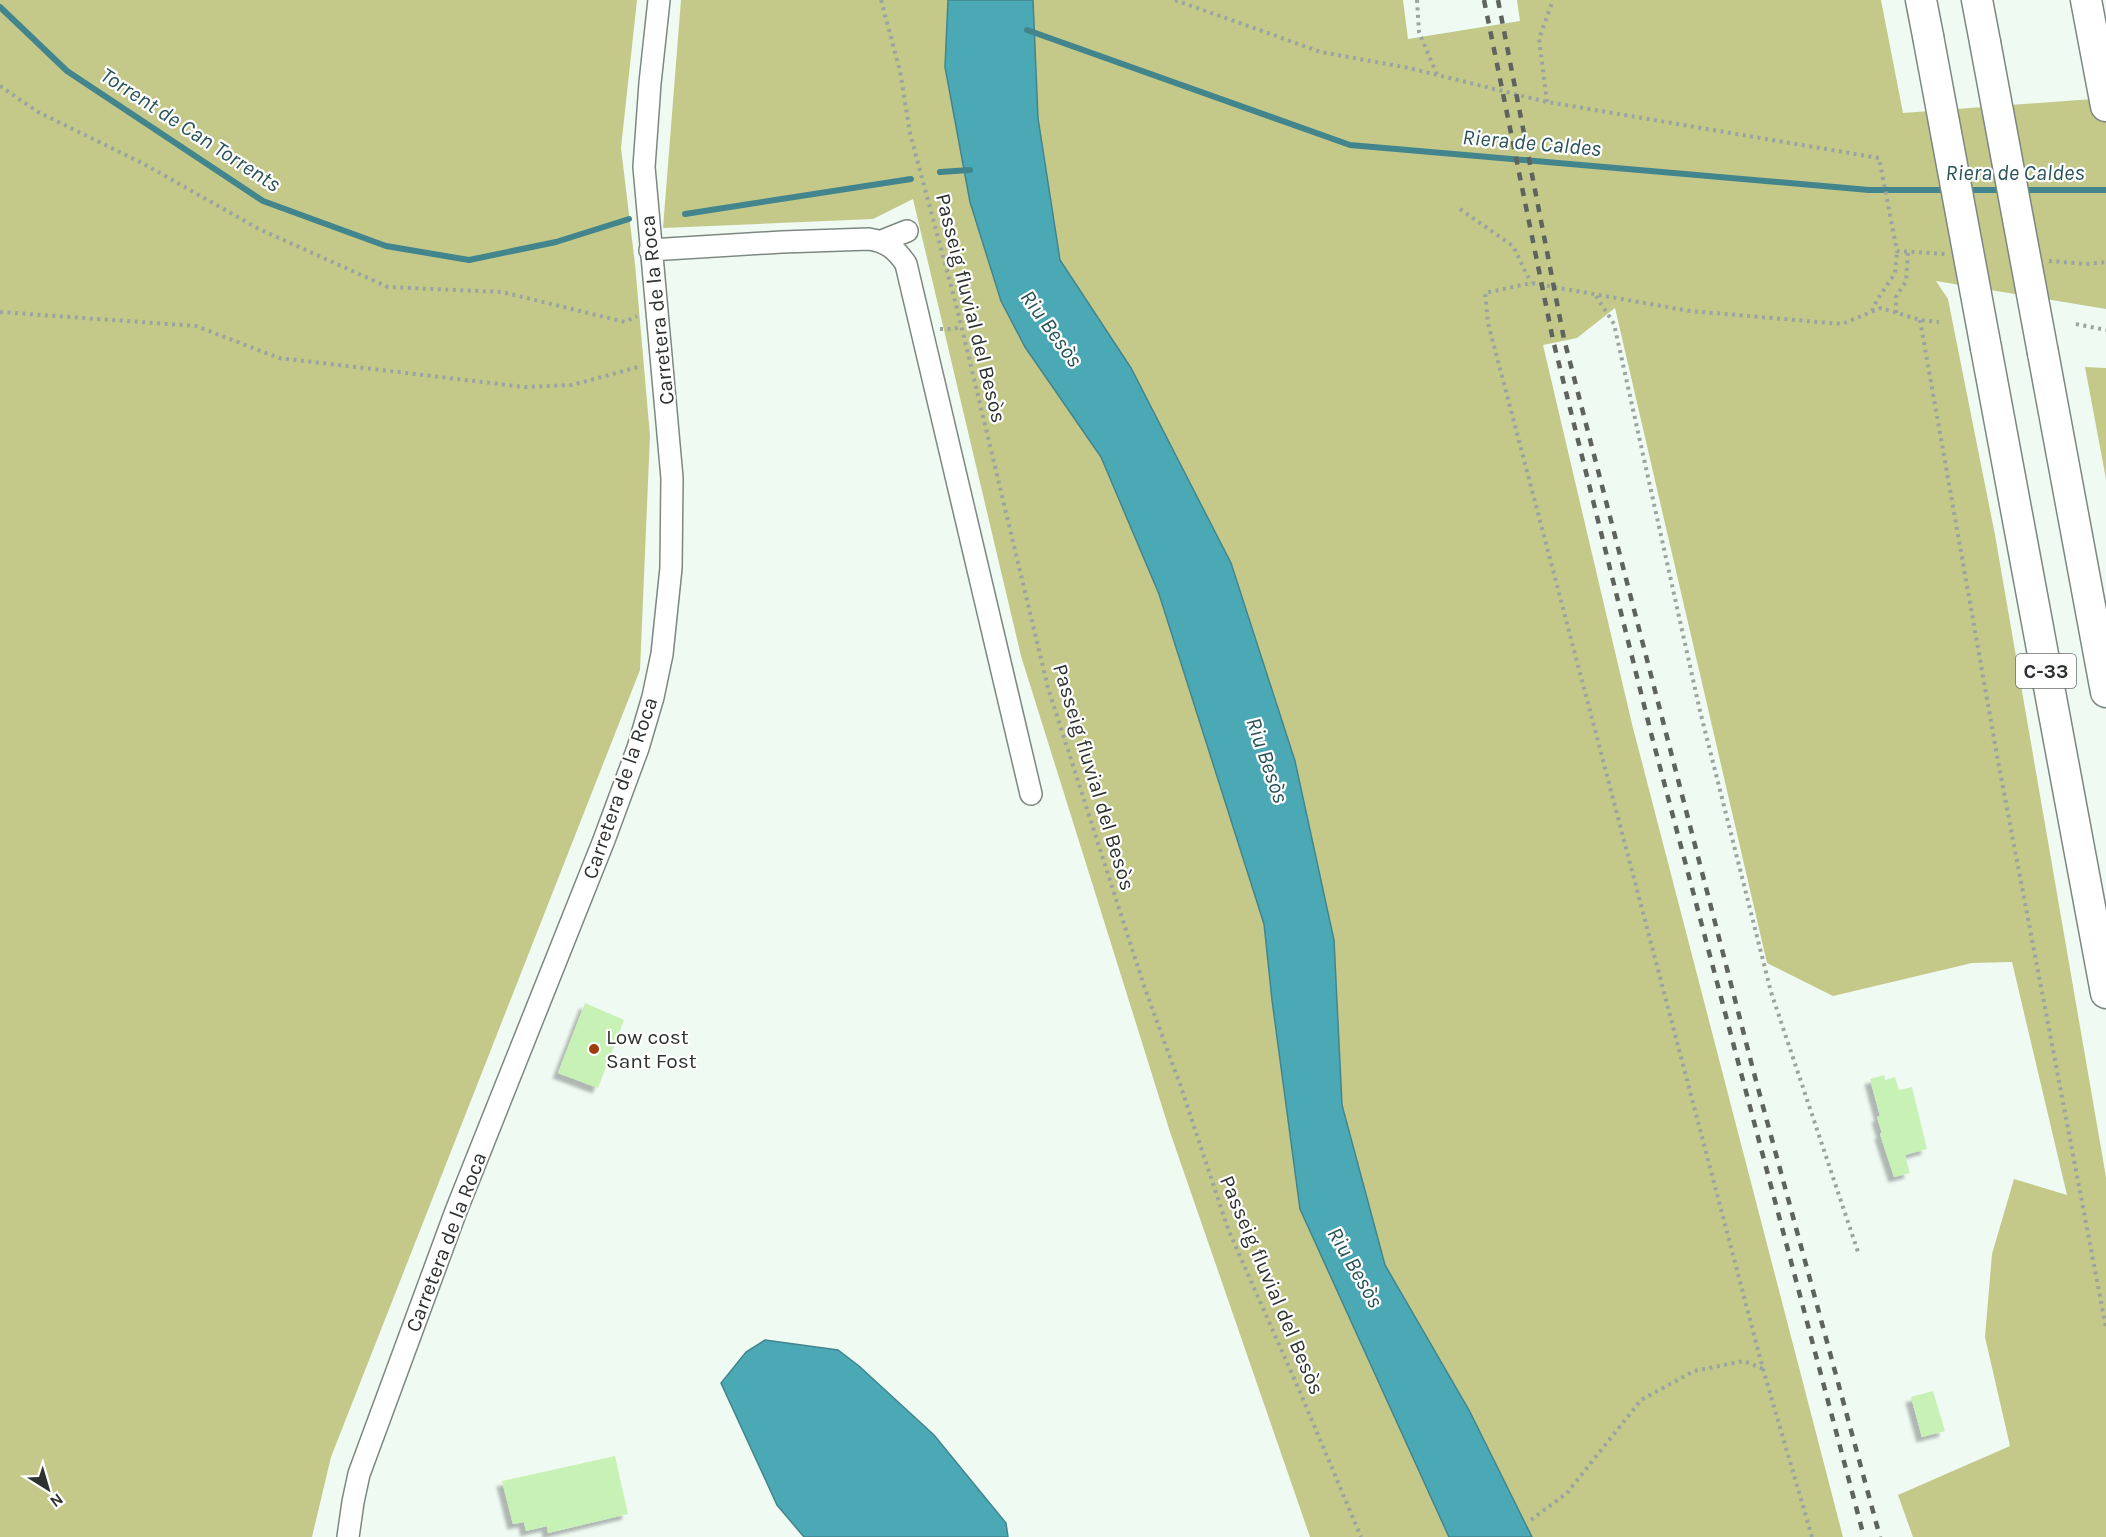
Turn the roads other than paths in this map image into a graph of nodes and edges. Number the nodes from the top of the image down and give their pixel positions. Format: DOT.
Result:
graph roads {
  1 [pos="659,0"];
  2 [pos="1921,0"];
  3 [pos="1977,0"];
  4 [pos="2086,0"];
  5 [pos="2106,106"];
  6 [pos="908,231"];
  7 [pos="882,242"];
  8 [pos="650,250"];
  9 [pos="2106,692"];
  10 [pos="1031,794"];
  11 [pos="2106,993"];
  12 [pos="348,1537"];
  1 -- 8 [label="street, Carretera de la Roca"];
  2 -- 11 [label="highway, C-33, bridge"];
  3 -- 9 [label="highway, C-33, bridge"];
  4 -- 5 [label="highway"];
  6 -- 7 [label="street"];
  7 -- 8 [label="street"];
  7 -- 10 [label="street"];
  8 -- 12 [label="street, Carretera de la Roca"];
}
